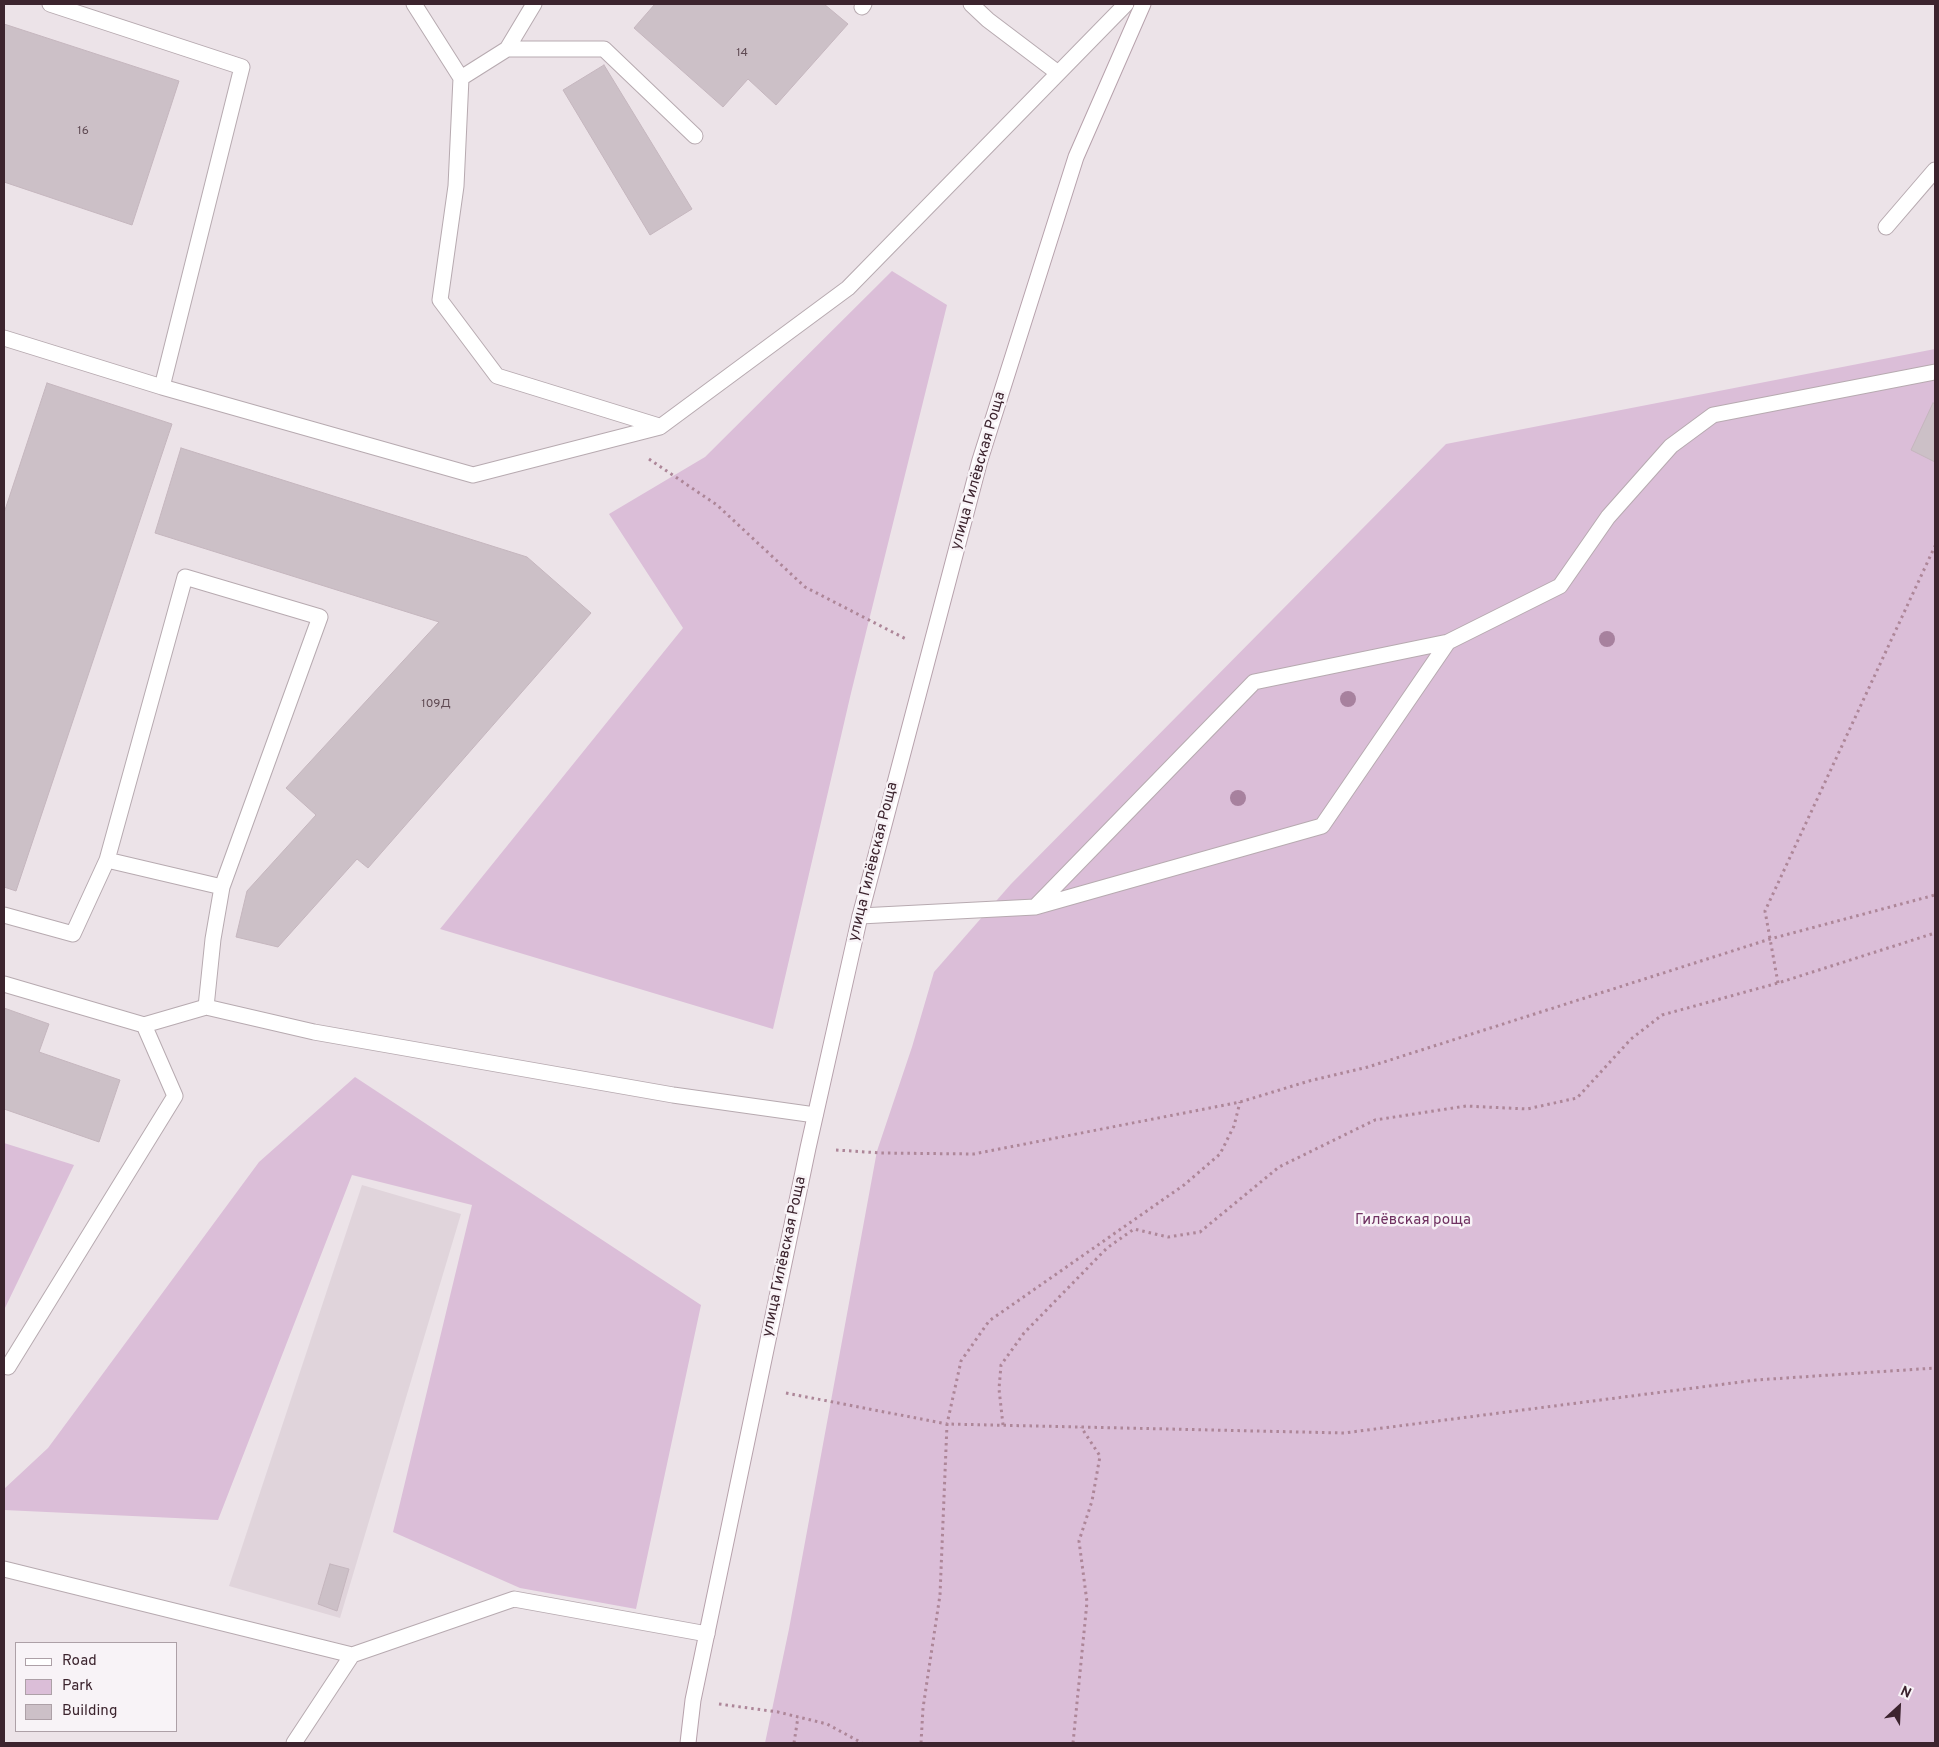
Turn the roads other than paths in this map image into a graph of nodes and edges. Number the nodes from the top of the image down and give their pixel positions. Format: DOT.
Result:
graph roads {
  1 [pos="50,4"];
  2 [pos="414,4"];
  3 [pos="534,4"];
  4 [pos="971,4"];
  5 [pos="1126,4"];
  6 [pos="1143,4"];
  7 [pos="507,49"];
  8 [pos="1058,73"];
  9 [pos="461,78"];
  10 [pos="695,136"];
  11 [pos="1935,170"];
  12 [pos="1886,227"];
  13 [pos="4,338"];
  14 [pos="1935,372"];
  15 [pos="162,387"];
  16 [pos="660,427"];
  17 [pos="1448,642"];
  18 [pos="107,860"];
  19 [pos="222,887"];
  20 [pos="1035,907"];
  21 [pos="4,915"];
  22 [pos="860,916"];
  23 [pos="4,984"];
  24 [pos="206,1007"];
  25 [pos="144,1025"];
  26 [pos="815,1115"];
  27 [pos="8,1367"];
  28 [pos="4,1569"];
  29 [pos="707,1634"];
  30 [pos="352,1656"];
  31 [pos="294,1743"];
  32 [pos="688,1743"];
  1 -- 15 [label="street"];
  2 -- 9 [label="street"];
  3 -- 7 [label="street"];
  4 -- 8 [label="street"];
  5 -- 8 [label="street"];
  6 -- 22 [label="street, улица Гилёвская Роща"];
  7 -- 9 [label="street"];
  7 -- 10 [label="street"];
  8 -- 16 [label="street"];
  9 -- 16 [label="street"];
  11 -- 12 [label="street"];
  13 -- 15 [label="street"];
  14 -- 17 [label="street"];
  15 -- 16 [label="street"];
  17 -- 20 [label="street"];
  17 -- 20 [label="street"];
  18 -- 19 [label="street"];
  18 -- 19 [label="street"];
  18 -- 21 [label="street"];
  19 -- 24 [label="street"];
  20 -- 22 [label="street"];
  22 -- 26 [label="street, улица Гилёвская Роща"];
  23 -- 25 [label="street"];
  24 -- 25 [label="street"];
  24 -- 26 [label="street"];
  25 -- 27 [label="street"];
  26 -- 29 [label="street, улица Гилёвская Роща"];
  28 -- 30 [label="street"];
  29 -- 30 [label="street"];
  29 -- 32 [label="street, улица Гилёвская Роща"];
  30 -- 31 [label="street"];
}
